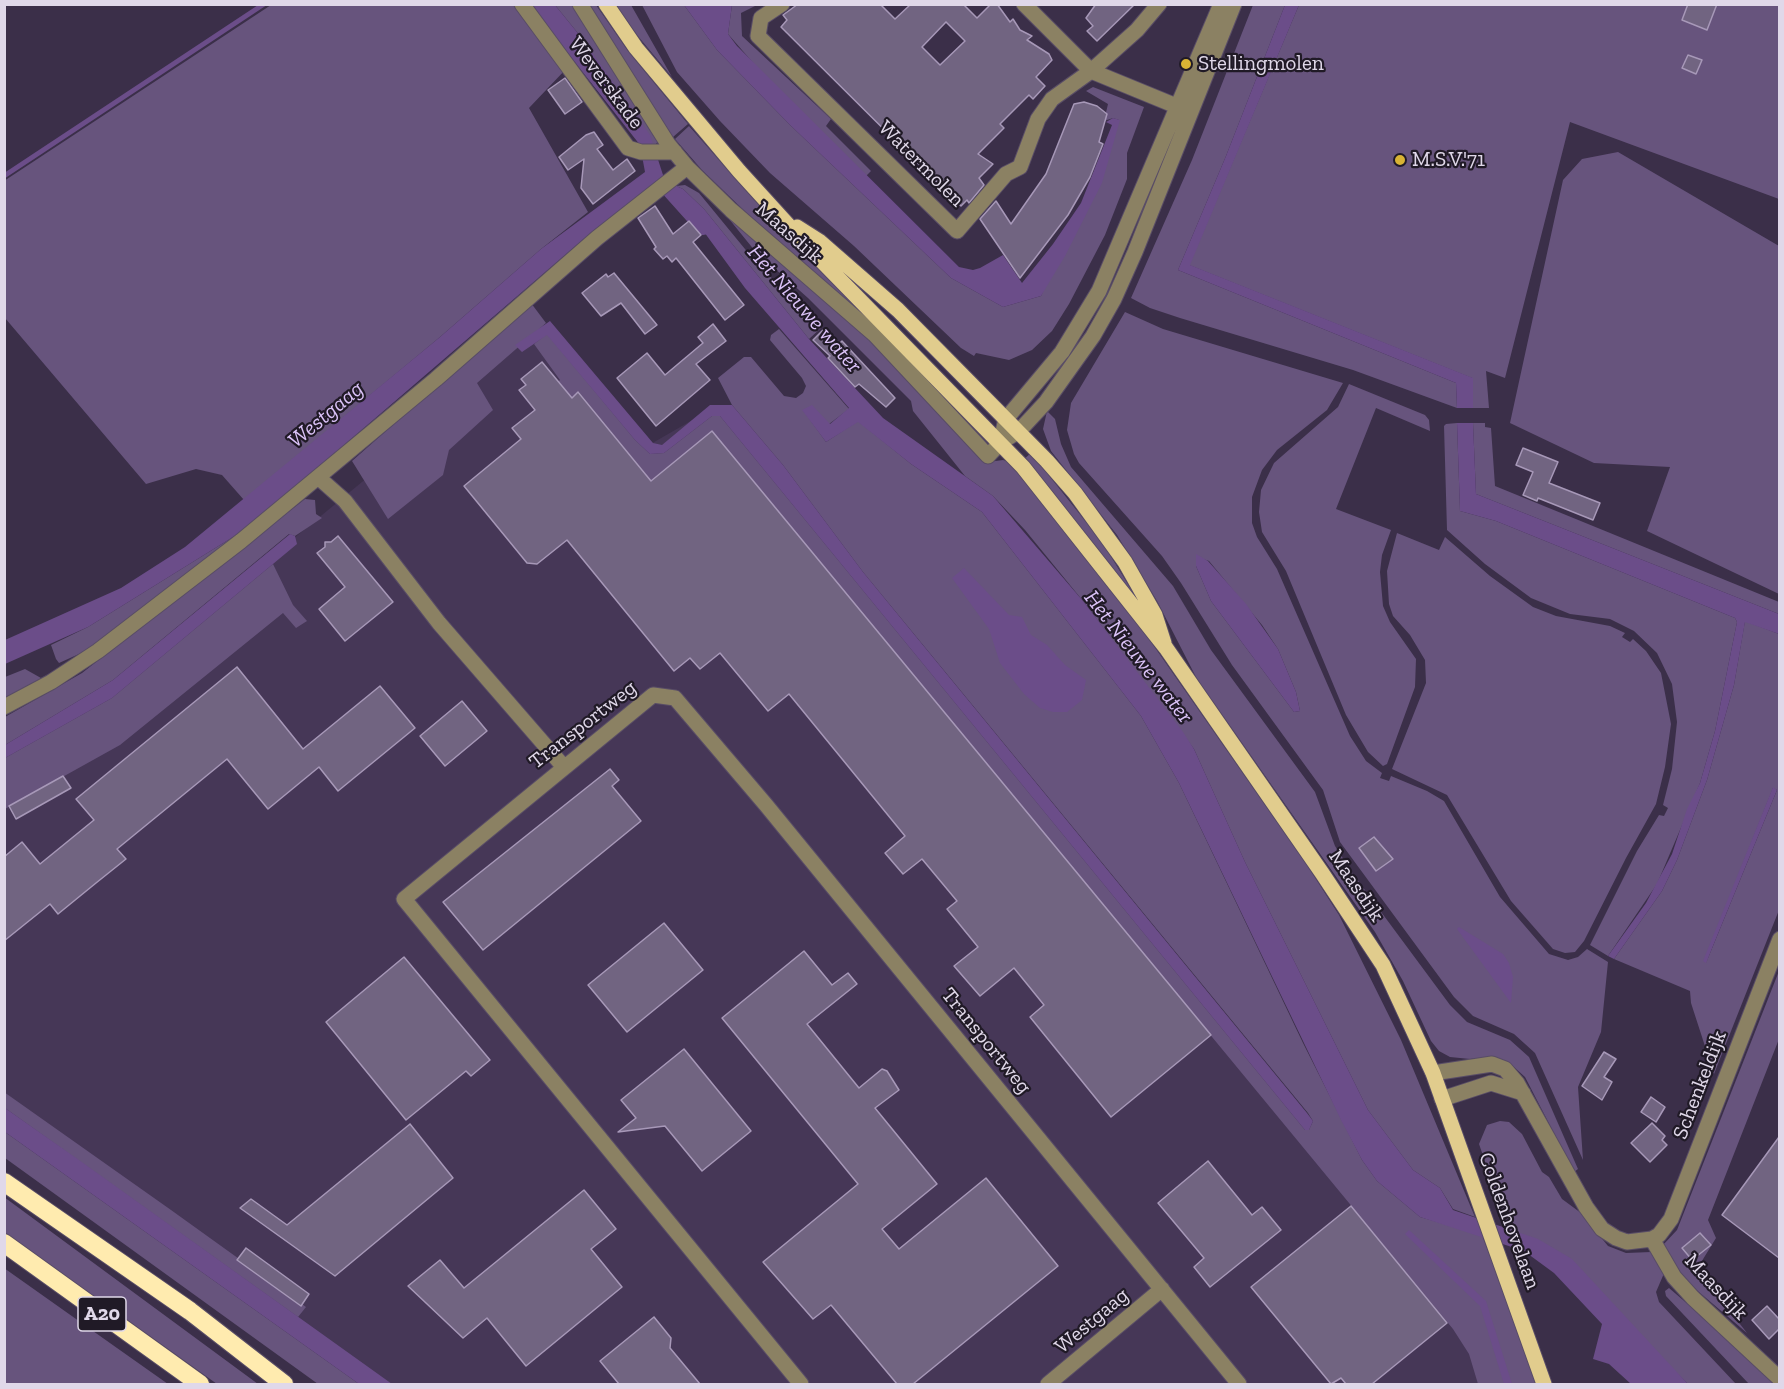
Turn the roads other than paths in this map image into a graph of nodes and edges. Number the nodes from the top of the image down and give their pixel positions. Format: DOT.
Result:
graph roads {
  1 [pos="522,4"];
  2 [pos="580,4"];
  3 [pos="606,4"];
  4 [pos="782,4"];
  5 [pos="1024,4"];
  6 [pos="1159,4"];
  7 [pos="1221,4"];
  8 [pos="1234,4"];
  9 [pos="1090,71"];
  10 [pos="1184,109"];
  11 [pos="660,150"];
  12 [pos="687,167"];
  13 [pos="785,220"];
  14 [pos="1006,419"];
  15 [pos="1019,431"];
  16 [pos="1001,442"];
  17 [pos="319,478"];
  18 [pos="1166,648"];
  19 [pos="4,707"];
  20 [pos="563,766"];
  21 [pos="1779,939"];
  22 [pos="1433,1073"];
  23 [pos="1523,1093"];
  24 [pos="1442,1099"];
  25 [pos="4,1182"];
  26 [pos="1652,1239"];
  27 [pos="4,1244"];
  28 [pos="1162,1289"];
  29 [pos="1779,1379"];
  30 [pos="200,1384"];
  31 [pos="284,1384"];
  32 [pos="801,1384"];
  33 [pos="1048,1384"];
  34 [pos="1239,1384"];
  35 [pos="1544,1384"];
  1 -- 11 [label="street, Weverskade"];
  2 -- 11 [label="street, Maasdijk"];
  3 -- 13 [label="main road, Maasdijk"];
  4 -- 9 [label="street, Watermolen"];
  5 -- 9 [label="street"];
  6 -- 9 [label="street"];
  7 -- 10 [label="street"];
  8 -- 10 [label="street"];
  9 -- 10 [label="street"];
  10 -- 14 [label="street"];
  10 -- 15 [label="street"];
  11 -- 12 [label="street, Maasdijk"];
  12 -- 16 [label="street, Maasdijk"];
  12 -- 17 [label="street"];
  13 -- 14 [label="main road, Maasdijk"];
  13 -- 16 [label="main road, Maasdijk"];
  14 -- 15 [label="main road, Maasdijk"];
  14 -- 16 [label="street"];
  15 -- 16 [label="street"];
  15 -- 18 [label="main road, Maasdijk"];
  16 -- 18 [label="main road, Maasdijk"];
  17 -- 19 [label="street"];
  17 -- 20 [label="street"];
  18 -- 22 [label="main road, Maasdijk"];
  20 -- 28 [label="street, Transportweg"];
  20 -- 32 [label="street, Transportweg"];
  21 -- 26 [label="street, Schenkeldijk"];
  22 -- 23 [label="street"];
  22 -- 24 [label="main road, Coldenhovelaan"];
  23 -- 24 [label="street"];
  23 -- 26 [label="street"];
  24 -- 35 [label="main road, Coldenhovelaan"];
  25 -- 31 [label="highway, A20"];
  26 -- 29 [label="street, Maasdijk"];
  27 -- 30 [label="highway, A20"];
  28 -- 33 [label="street, Westgaag"];
  28 -- 34 [label="street, Transportweg"];
}
